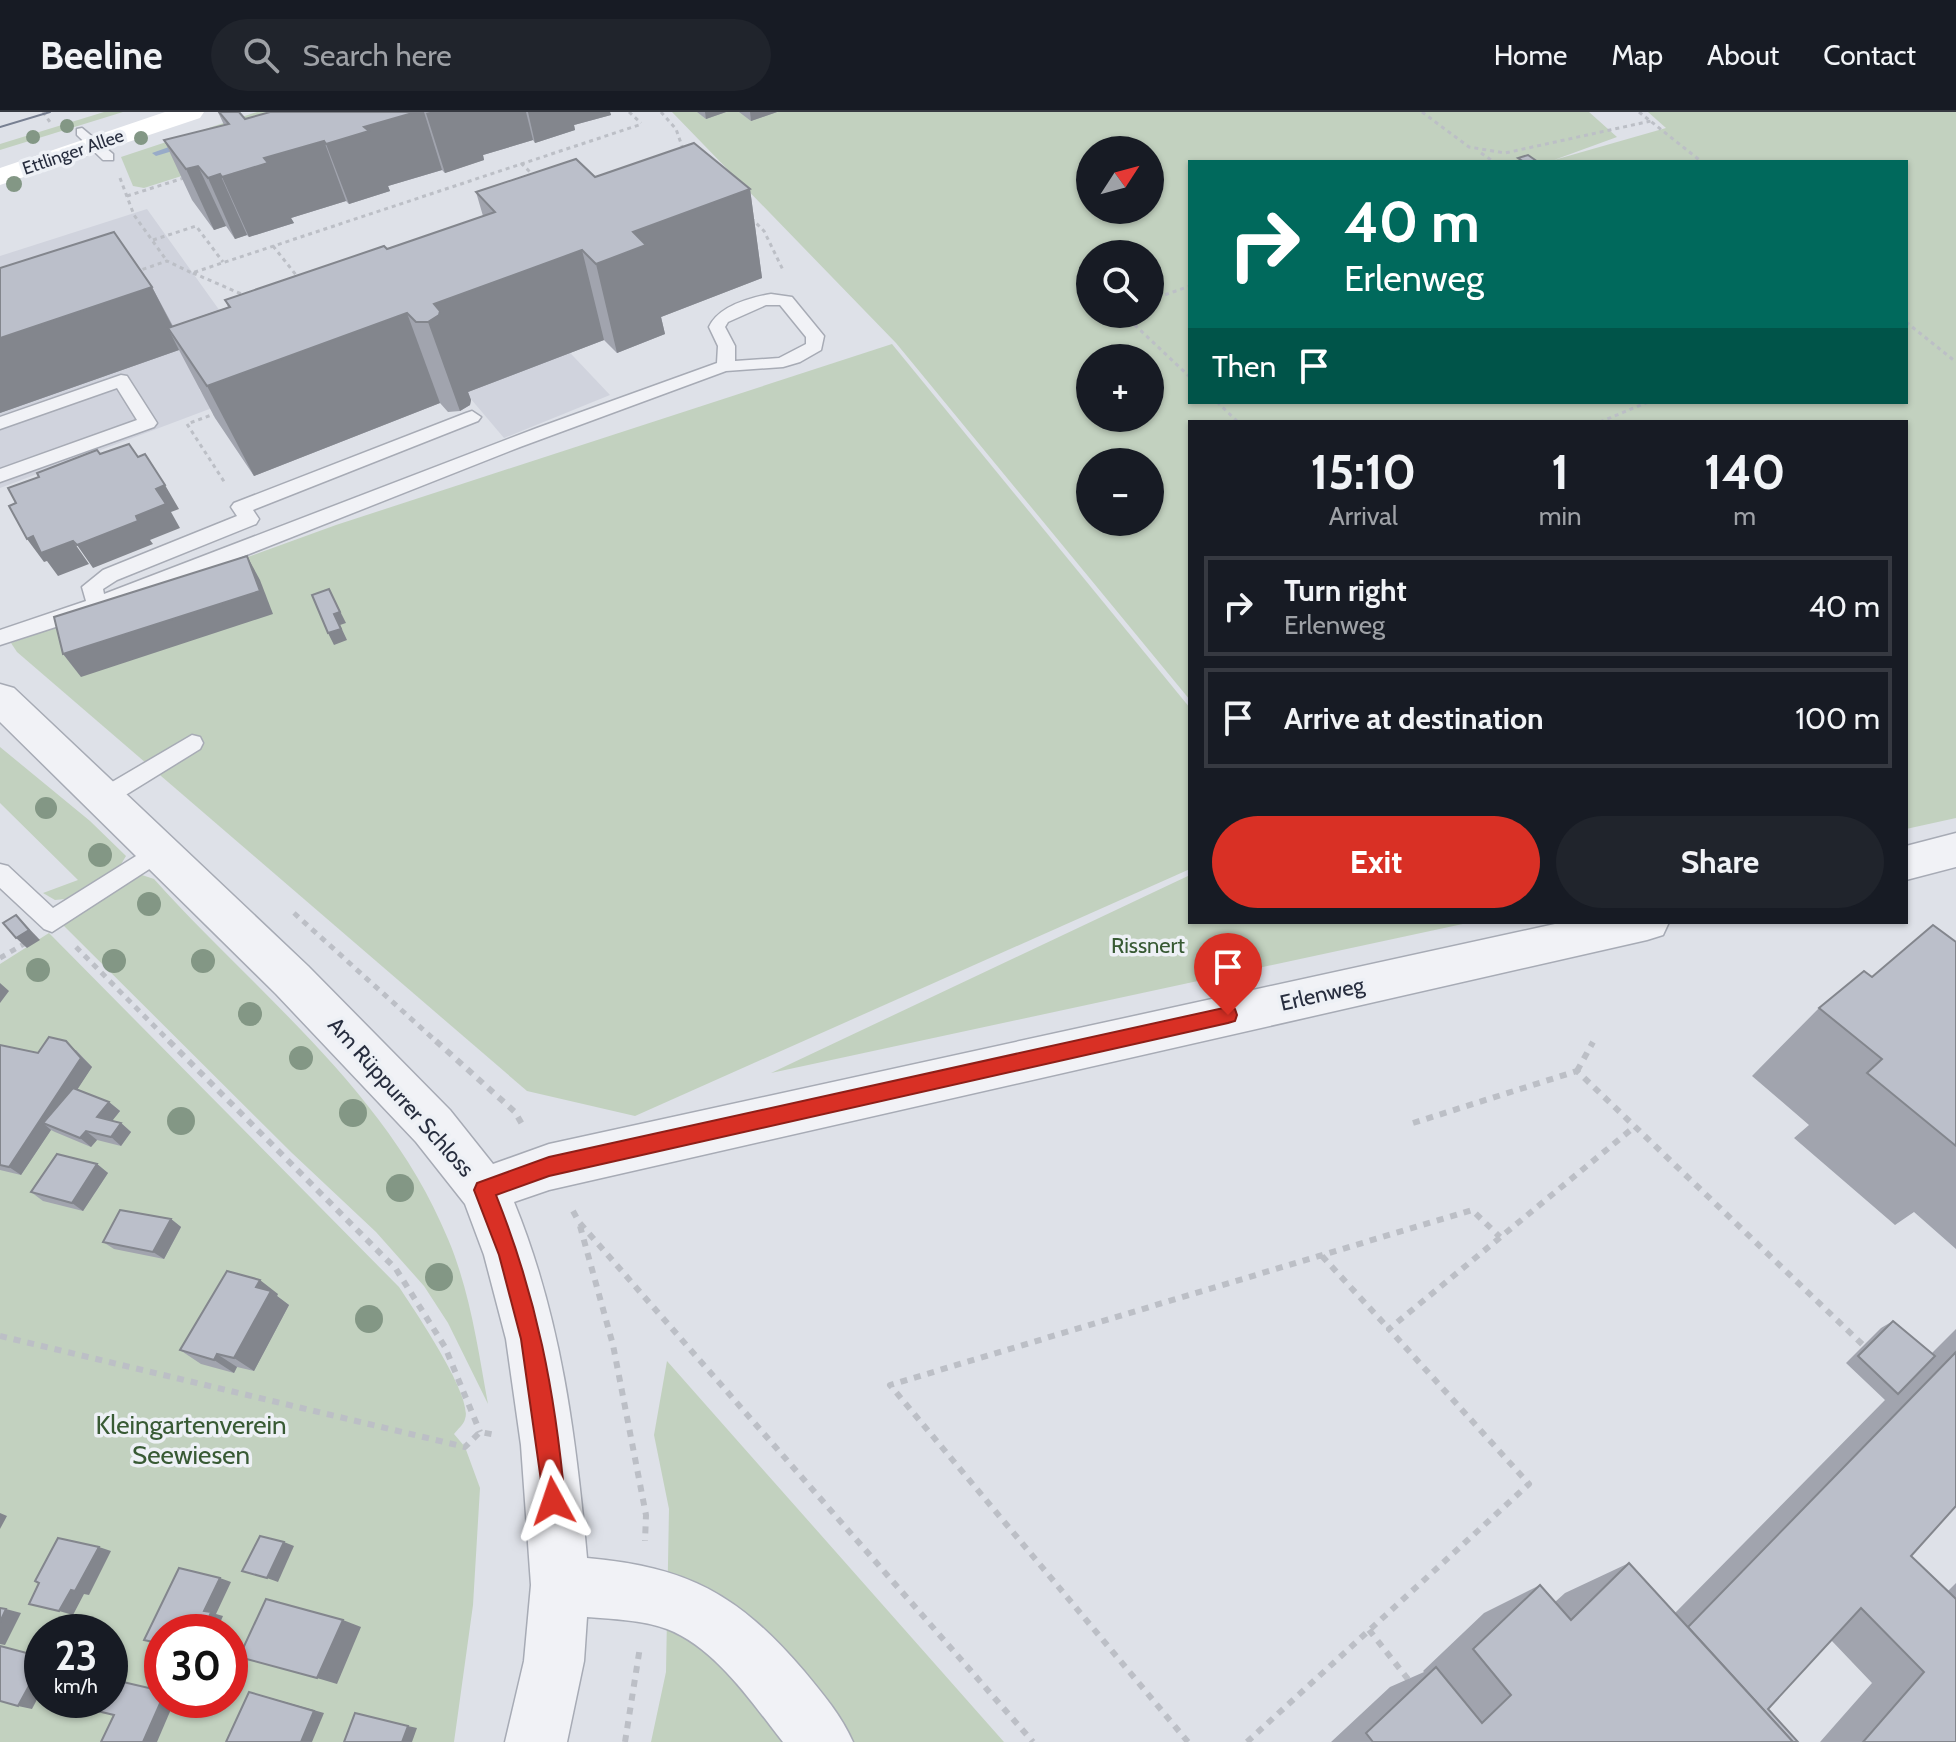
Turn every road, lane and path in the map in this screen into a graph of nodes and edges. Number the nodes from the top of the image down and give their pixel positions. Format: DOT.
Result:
graph roads {
  1 [pos="43,112"];
  2 [pos="146,112"];
  3 [pos="191,112"];
  4 [pos="629,112"];
  5 [pos="661,112"];
  6 [pos="1422,112"];
  7 [pos="1639,112"];
  8 [pos="1651,121"];
  9 [pos="53,126"];
  10 [pos="95,144"];
  11 [pos="1477,150"];
  12 [pos="0,158"];
  13 [pos="692,160"];
  14 [pos="1491,160"];
  15 [pos="1700,160"];
  16 [pos="521,163"];
  17 [pos="0,177"];
  18 [pos="187,177"];
  19 [pos="541,182"];
  20 [pos="127,196"];
  21 [pos="744,211"];
  22 [pos="152,240"];
  23 [pos="273,246"];
  24 [pos="167,261"];
  25 [pos="223,262"];
  26 [pos="192,273"];
  27 [pos="128,274"];
  28 [pos="1188,287"];
  29 [pos="306,288"];
  30 [pos="1164,295"];
  31 [pos="247,297"];
  32 [pos="786,301"];
  33 [pos="1908,324"];
  34 [pos="1138,328"];
  35 [pos="1956,362"];
  36 [pos="724,366"];
  37 [pos="1188,375"];
  38 [pos="1219,404"];
  39 [pos="1643,404"];
  40 [pos="222,411"];
  41 [pos="472,417"];
  42 [pos="1236,420"];
  43 [pos="1605,420"];
  44 [pos="0,423"];
  45 [pos="0,476"];
  46 [pos="241,507"];
  47 [pos="98,606"];
  48 [pos="0,638"];
  49 [pos="0,698"];
  50 [pos="0,722"];
  51 [pos="192,743"];
  52 [pos="71,768"];
  53 [pos="103,798"];
  54 [pos="160,850"];
  55 [pos="1956,850"];
  56 [pos="1908,862"];
  57 [pos="0,873"];
  58 [pos="52,922"];
  59 [pos="1638,924"];
  60 [pos="26,943"];
  61 [pos="0,957"];
  62 [pos="1593,1042"];
  63 [pos="1577,1071"];
  64 [pos="1413,1123"];
  65 [pos="1633,1128"];
  66 [pos="484,1190"];
  67 [pos="1500,1237"];
  68 [pos="1322,1256"];
  69 [pos="1389,1329"];
  70 [pos="0,1336"];
  71 [pos="1863,1345"];
  72 [pos="480,1432"];
  73 [pos="465,1447"];
  74 [pos="560,1585"];
  75 [pos="644,1595"];
  76 [pos="1369,1630"];
  77 [pos="1416,1689"];
  78 [pos="536,1742"];
  79 [pos="625,1742"];
  80 [pos="822,1742"];
  81 [pos="1033,1742"];
  82 [pos="1188,1742"];
  83 [pos="1247,1742"];
  1 -- 9 [label="path"];
  2 -- 10 [label="main road, Ettlinger Allee"];
  3 -- 10 [label="main road, Ettlinger Allee"];
  4 -- 16 [label="path"];
  5 -- 13 [label="path"];
  6 -- 11 [label="path"];
  7 -- 8 [label="path"];
  8 -- 11 [label="path"];
  8 -- 15 [label="path"];
  10 -- 12 [label="main road, Ettlinger Allee"];
  10 -- 17 [label="main road, Ettlinger Allee"];
  10 -- 20 [label="path"];
  11 -- 14 [label="path"];
  16 -- 19 [label="path"];
  16 -- 23 [label="path"];
  18 -- 20 [label="path"];
  20 -- 22 [label="path"];
  21 -- 32 [label="path"];
  22 -- 24 [label="path"];
  22 -- 25 [label="path"];
  23 -- 25 [label="path"];
  23 -- 29 [label="path"];
  24 -- 26 [label="path"];
  24 -- 27 [label="path"];
  25 -- 26 [label="path"];
  26 -- 31 [label="path"];
  28 -- 30 [label="path"];
  32 -- 36 [label="lane"];
  32 -- 36 [label="lane"];
  33 -- 35 [label="path"];
  34 -- 37 [label="path"];
  36 -- 47 [label="lane"];
  38 -- 42 [label="path"];
  39 -- 43 [label="path"];
  40 -- 46 [label="path"];
  41 -- 46 [label="lane"];
  44 -- 45 [label="lane"];
  46 -- 47 [label="lane"];
  47 -- 48 [label="lane"];
  49 -- 52 [label="street, Am Rüppurrer Schloss"];
  50 -- 52 [label="street, Am Rüppurrer Schloss"];
  51 -- 53 [label="lane"];
  52 -- 53 [label="street, Am Rüppurrer Schloss"];
  53 -- 54 [label="street, Am Rüppurrer Schloss"];
  54 -- 58 [label="lane"];
  54 -- 66 [label="street, Am Rüppurrer Schloss"];
  55 -- 56 [label="street"];
  57 -- 58 [label="lane"];
  58 -- 72 [label="path"];
  59 -- 66 [label="street, Erlenweg"];
  60 -- 61 [label="path"];
  62 -- 63 [label="path"];
  63 -- 64 [label="path"];
  63 -- 65 [label="path"];
  65 -- 67 [label="path"];
  65 -- 71 [label="path"];
  66 -- 74 [label="street, Am Rüppurrer Schloss"];
  67 -- 68 [label="path"];
  67 -- 69 [label="path"];
  68 -- 69 [label="path"];
  68 -- 82 [label="path"];
  69 -- 76 [label="path"];
  70 -- 73 [label="path"];
  74 -- 75 [label="street"];
  74 -- 78 [label="street, Am Rüppurrer Schloss"];
  75 -- 79 [label="path"];
  75 -- 80 [label="street"];
  75 -- 81 [label="path"];
  76 -- 77 [label="path"];
  76 -- 83 [label="path"];
}
